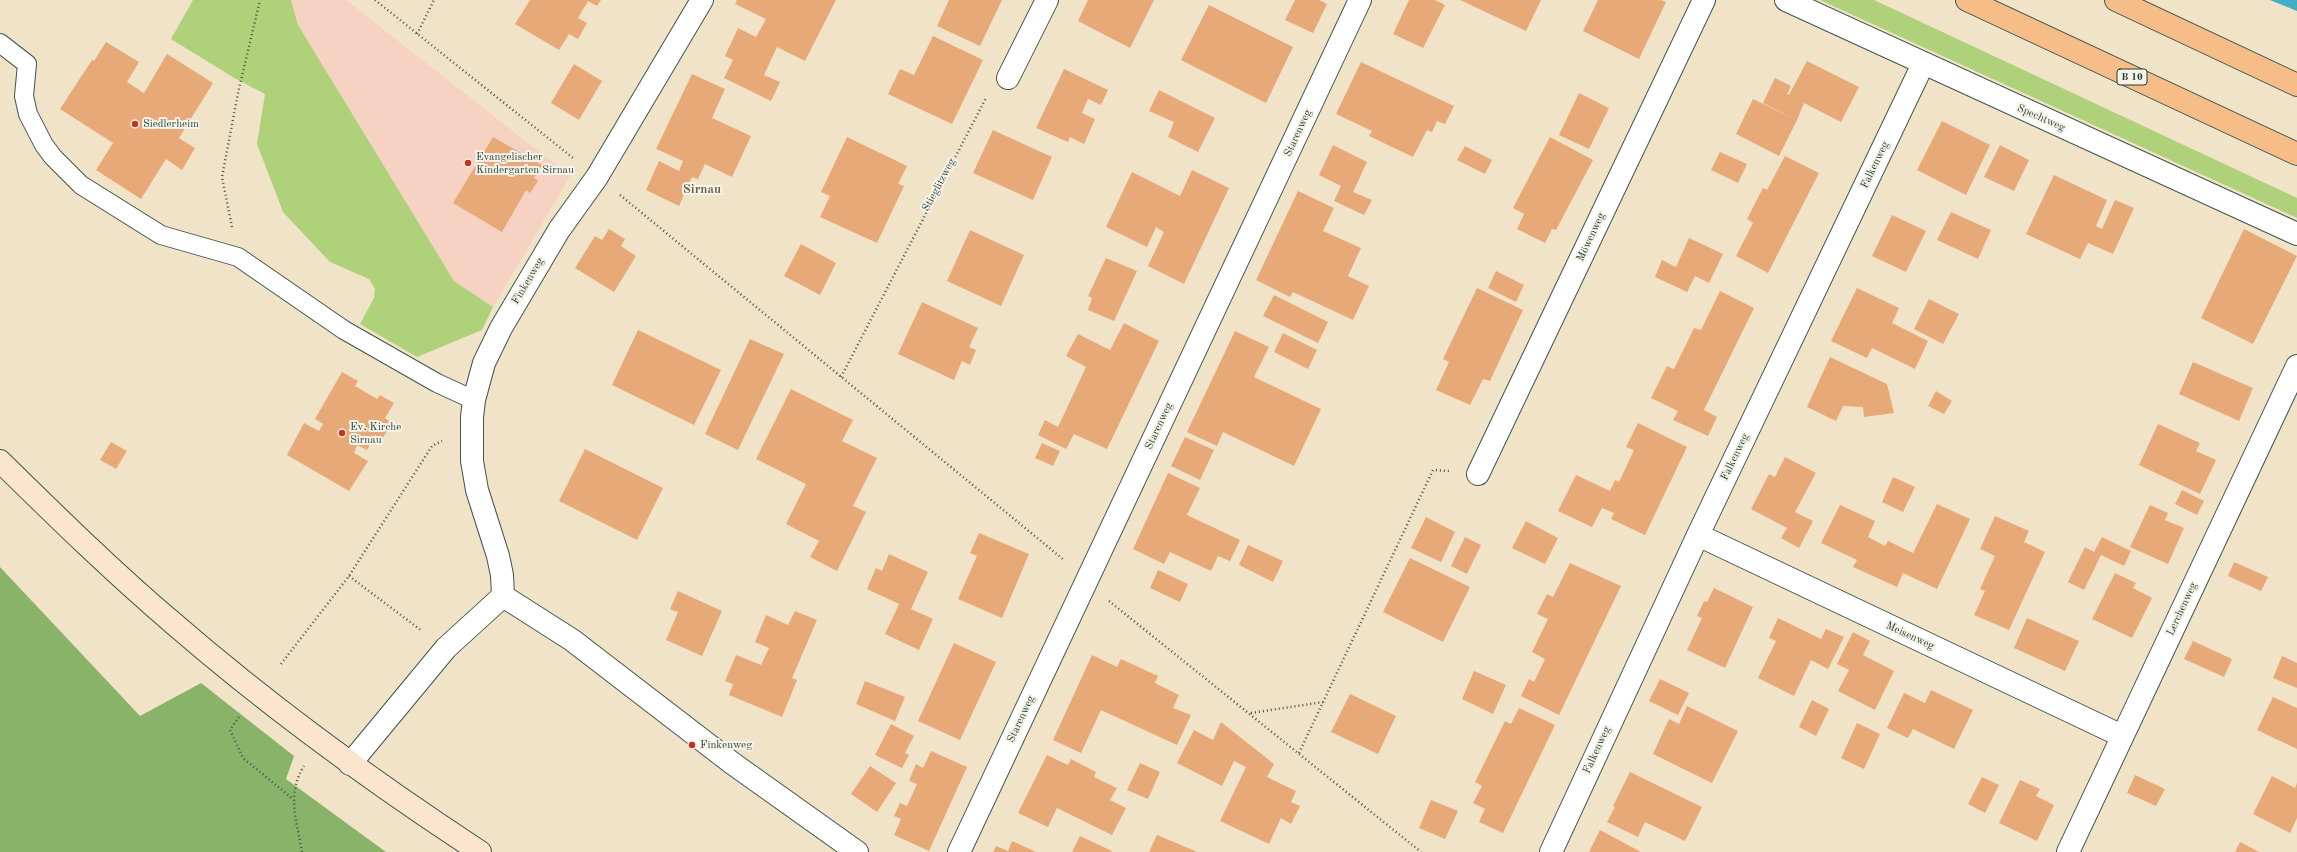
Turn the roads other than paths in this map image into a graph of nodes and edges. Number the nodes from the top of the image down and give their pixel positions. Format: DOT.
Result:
graph roads {
  1 [pos="702,0"];
  2 [pos="1046,0"];
  3 [pos="1360,0"];
  4 [pos="1704,0"];
  5 [pos="1786,0"];
  6 [pos="1968,0"];
  7 [pos="2116,0"];
  8 [pos="0,43"];
  9 [pos="1923,64"];
  10 [pos="1008,78"];
  11 [pos="2297,85"];
  12 [pos="2297,154"];
  13 [pos="2297,234"];
  14 [pos="2297,366"];
  15 [pos="474,400"];
  16 [pos="0,461"];
  17 [pos="1478,474"];
  18 [pos="1698,535"];
  19 [pos="503,596"];
  20 [pos="2122,736"];
  21 [pos="350,764"];
  22 [pos="480,852"];
  23 [pos="857,852"];
  24 [pos="959,852"];
  25 [pos="1551,852"];
  26 [pos="2068,852"];
  1 -- 15 [label="street, Finkenweg"];
  2 -- 10 [label="street"];
  3 -- 24 [label="street, Starenweg"];
  4 -- 17 [label="street, Möwenweg"];
  5 -- 9 [label="street, Spechtweg"];
  6 -- 12 [label="highway, B 10"];
  7 -- 11 [label="highway"];
  8 -- 15 [label="lane"];
  9 -- 13 [label="street, Spechtweg"];
  9 -- 18 [label="street, Falkenweg"];
  14 -- 20 [label="street, Lerchenweg"];
  15 -- 19 [label="street, Finkenweg"];
  16 -- 21 [label="main road"];
  18 -- 20 [label="street, Meisenweg"];
  18 -- 25 [label="street, Falkenweg"];
  19 -- 21 [label="street"];
  19 -- 23 [label="street"];
  20 -- 26 [label="street, Lerchenweg"];
  21 -- 22 [label="main road"];
}
